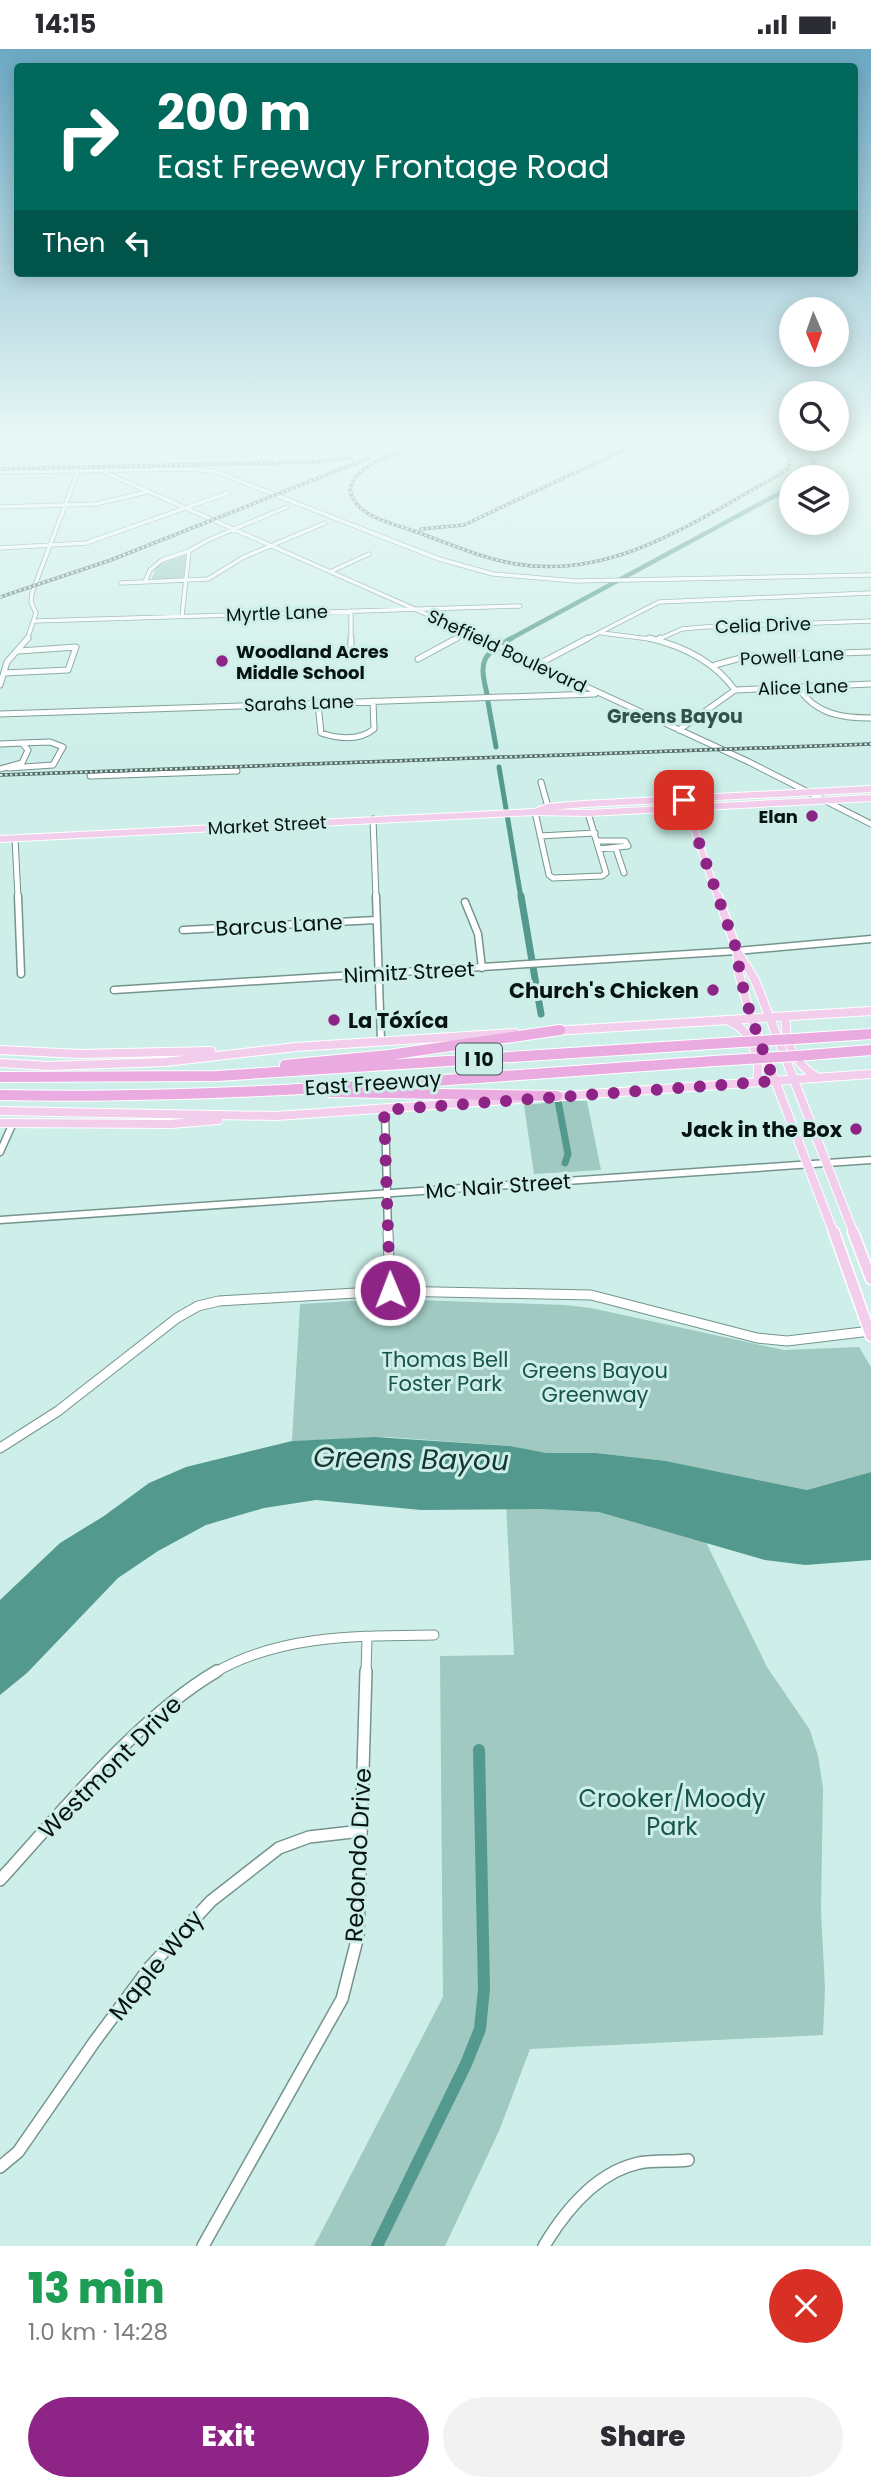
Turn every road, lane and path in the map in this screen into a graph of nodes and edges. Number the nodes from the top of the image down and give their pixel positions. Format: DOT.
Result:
graph roads {
  1 [pos="66,545"];
  2 [pos="200,545"];
  3 [pos="271,545"];
  4 [pos="402,545"];
  5 [pos="49,547"];
  6 [pos="0,548"];
  7 [pos="189,551"];
  8 [pos="369,554"];
  9 [pos="332,571"];
  10 [pos="871,575"];
  11 [pos="186,581"];
  12 [pos="145,582"];
  13 [pos="121,583"];
  14 [pos="871,593"];
  15 [pos="520,606"];
  16 [pos="416,609"];
  17 [pos="351,611"];
  18 [pos="182,616"];
  19 [pos="34,621"];
  20 [pos="871,621"];
  21 [pos="468,633"];
  22 [pos="598,633"];
  23 [pos="657,640"];
  24 [pos="18,651"];
  25 [pos="351,652"];
  26 [pos="871,652"];
  27 [pos="0,659"];
  28 [pos="9,659"];
  29 [pos="418,659"];
  30 [pos="539,664"];
  31 [pos="715,665"];
  32 [pos="4,673"];
  33 [pos="871,684"];
  34 [pos="0,685"];
  35 [pos="798,687"];
  36 [pos="735,690"];
  37 [pos="599,694"];
  38 [pos="373,701"];
  39 [pos="318,703"];
  40 [pos="0,713"];
  41 [pos="871,719"];
  42 [pos="679,730"];
  43 [pos="22,743"];
  44 [pos="0,744"];
  45 [pos="9,768"];
  46 [pos="0,769"];
  47 [pos="237,771"];
  48 [pos="90,776"];
  49 [pos="541,782"];
  50 [pos="871,789"];
  51 [pos="808,792"];
  52 [pos="871,798"];
  53 [pos="684,800"];
  54 [pos="824,800"];
  55 [pos="548,807"];
  56 [pos="688,809"];
  57 [pos="535,812"];
  58 [pos="588,813"];
  59 [pos="373,819"];
  60 [pos="871,824"];
  61 [pos="595,833"];
  62 [pos="540,836"];
  63 [pos="15,838"];
  64 [pos="0,839"];
  65 [pos="597,841"];
  66 [pos="599,849"];
  67 [pos="616,849"];
  68 [pos="624,873"];
  69 [pos="465,902"];
  70 [pos="376,920"];
  71 [pos="183,930"];
  72 [pos="871,939"];
  73 [pos="737,951"];
  74 [pos="482,968"];
  75 [pos="21,974"];
  76 [pos="378,974"];
  77 [pos="114,990"];
  78 [pos="871,1011"];
  79 [pos="786,1016"];
  80 [pos="770,1017"];
  81 [pos="751,1018"];
  82 [pos="726,1020"];
  83 [pos="559,1030"];
  84 [pos="871,1034"];
  85 [pos="381,1040"];
  86 [pos="296,1047"];
  87 [pos="0,1049"];
  88 [pos="871,1050"];
  89 [pos="0,1063"];
  90 [pos="871,1074"];
  91 [pos="217,1076"];
  92 [pos="0,1077"];
  93 [pos="818,1079"];
  94 [pos="793,1080"];
  95 [pos="774,1081"];
  96 [pos="757,1082"];
  97 [pos="270,1090"];
  98 [pos="0,1095"];
  99 [pos="557,1096"];
  100 [pos="384,1110"];
  101 [pos="0,1111"];
  102 [pos="276,1116"];
  103 [pos="0,1123"];
  104 [pos="13,1123"];
  105 [pos="0,1152"];
  106 [pos="871,1160"];
  107 [pos="827,1162"];
  108 [pos="809,1164"];
  109 [pos="389,1193"];
  110 [pos="0,1220"];
  111 [pos="871,1279"];
  112 [pos="390,1290"];
  113 [pos="870,1333"];
  114 [pos="0,1448"];
  115 [pos="434,1635"];
  116 [pos="367,1637"];
  117 [pos="361,1831"];
  118 [pos="0,1880"];
  119 [pos="688,2160"];
  120 [pos="0,2167"];
  121 [pos="203,2246"];
  122 [pos="544,2246"];
  1 -- 5 [label="street"];
  2 -- 7 [label="street"];
  3 -- 9 [label="street, Sheffield Boulevard"];
  3 -- 11 [label="street"];
  4 -- 10 [label="street"];
  5 -- 6 [label="street"];
  5 -- 19 [label="street"];
  7 -- 11 [label="street"];
  7 -- 12 [label="street"];
  8 -- 9 [label="street"];
  9 -- 16 [label="street, Sheffield Boulevard"];
  11 -- 12 [label="street"];
  11 -- 18 [label="street"];
  12 -- 13 [label="street"];
  14 -- 22 [label="street"];
  15 -- 16 [label="street, Myrtle Lane"];
  16 -- 17 [label="street, Myrtle Lane"];
  16 -- 21 [label="street, Sheffield Boulevard"];
  17 -- 18 [label="street, Myrtle Lane"];
  17 -- 25 [label="street"];
  18 -- 19 [label="street, Myrtle Lane"];
  19 -- 24 [label="street"];
  20 -- 23 [label="street, Celia Drive"];
  21 -- 29 [label="street"];
  21 -- 30 [label="street, Sheffield Boulevard"];
  22 -- 23 [label="street"];
  22 -- 30 [label="street"];
  23 -- 31 [label="street"];
  24 -- 28 [label="street"];
  24 -- 32 [label="street"];
  26 -- 31 [label="street, Powell Lane"];
  27 -- 28 [label="street"];
  28 -- 32 [label="street"];
  30 -- 37 [label="street, Sheffield Boulevard"];
  31 -- 36 [label="street"];
  32 -- 34 [label="street"];
  33 -- 35 [label="street, Alice Lane"];
  35 -- 36 [label="street, Alice Lane"];
  35 -- 41 [label="street"];
  36 -- 42 [label="street"];
  37 -- 38 [label="street, Sarahs Lane"];
  37 -- 42 [label="street, Sheffield Boulevard"];
  38 -- 39 [label="street, Sarahs Lane"];
  38 -- 39 [label="street"];
  39 -- 40 [label="street, Sarahs Lane"];
  42 -- 51 [label="street, Sheffield Boulevard"];
  43 -- 44 [label="street"];
  43 -- 45 [label="street"];
  43 -- 45 [label="street"];
  45 -- 46 [label="street"];
  47 -- 48 [label="street"];
  49 -- 55 [label="street"];
  50 -- 51 [label="main road, Market Street"];
  51 -- 53 [label="main road, Market Street"];
  51 -- 54 [label="street, Sheffield Boulevard"];
  52 -- 54 [label="main road, Market Street"];
  53 -- 55 [label="main road, Market Street"];
  53 -- 56 [label="main road"];
  54 -- 56 [label="main road, Market Street"];
  54 -- 60 [label="street, Sheffield Boulevard"];
  55 -- 57 [label="main road, Market Street"];
  56 -- 58 [label="main road, Market Street"];
  56 -- 73 [label="main road"];
  57 -- 58 [label="main road, Market Street"];
  57 -- 59 [label="main road, Market Street"];
  57 -- 62 [label="street"];
  58 -- 61 [label="street"];
  59 -- 63 [label="main road, Market Street"];
  59 -- 70 [label="street"];
  61 -- 62 [label="street"];
  61 -- 65 [label="street"];
  62 -- 66 [label="street"];
  63 -- 64 [label="main road, Market Street"];
  63 -- 75 [label="street"];
  65 -- 66 [label="street"];
  65 -- 67 [label="street"];
  66 -- 67 [label="street"];
  67 -- 68 [label="street"];
  69 -- 74 [label="street"];
  70 -- 71 [label="street, Barcus Lane"];
  70 -- 76 [label="street"];
  72 -- 73 [label="street, Nimitz Street"];
  73 -- 74 [label="street, Nimitz Street"];
  73 -- 80 [label="main road"];
  73 -- 81 [label="main road"];
  74 -- 76 [label="street, Nimitz Street"];
  76 -- 77 [label="street, Nimitz Street"];
  76 -- 85 [label="street"];
  78 -- 79 [label="main road"];
  79 -- 80 [label="main road"];
  79 -- 93 [label="main road"];
  80 -- 81 [label="main road"];
  80 -- 94 [label="main road"];
  81 -- 82 [label="main road"];
  81 -- 95 [label="main road"];
  82 -- 83 [label="main road"];
  82 -- 96 [label="main road"];
  83 -- 85 [label="main road"];
  83 -- 91 [label="highway"];
  84 -- 91 [label="highway, East Freeway / I 10, bridge"];
  85 -- 86 [label="main road"];
  86 -- 87 [label="main road"];
  86 -- 89 [label="main road"];
  88 -- 97 [label="highway, East Freeway / I 10, bridge"];
  90 -- 93 [label="main road"];
  91 -- 92 [label="highway, East Freeway / I 10"];
  93 -- 94 [label="main road"];
  94 -- 95 [label="main road"];
  94 -- 107 [label="main road"];
  95 -- 96 [label="main road"];
  95 -- 108 [label="main road"];
  96 -- 99 [label="main road"];
  97 -- 98 [label="highway, East Freeway / I 10"];
  97 -- 99 [label="highway"];
  99 -- 100 [label="main road"];
  100 -- 102 [label="main road"];
  100 -- 109 [label="street"];
  101 -- 102 [label="main road"];
  102 -- 104 [label="main road"];
  103 -- 104 [label="main road"];
  104 -- 105 [label="street"];
  106 -- 107 [label="street, Mc Nair Street"];
  107 -- 108 [label="street, Mc Nair Street"];
  107 -- 111 [label="main road"];
  108 -- 109 [label="street, Mc Nair Street"];
  108 -- 113 [label="main road"];
  109 -- 110 [label="street, Mc Nair Street"];
  109 -- 112 [label="street"];
  112 -- 113 [label="street"];
  112 -- 114 [label="street"];
  115 -- 116 [label="street, Westmont Drive"];
  116 -- 117 [label="street, Redondo Drive"];
  116 -- 118 [label="street, Westmont Drive"];
  117 -- 120 [label="street, Maple Way"];
  117 -- 121 [label="street, Redondo Drive"];
  119 -- 122 [label="street"];
}
